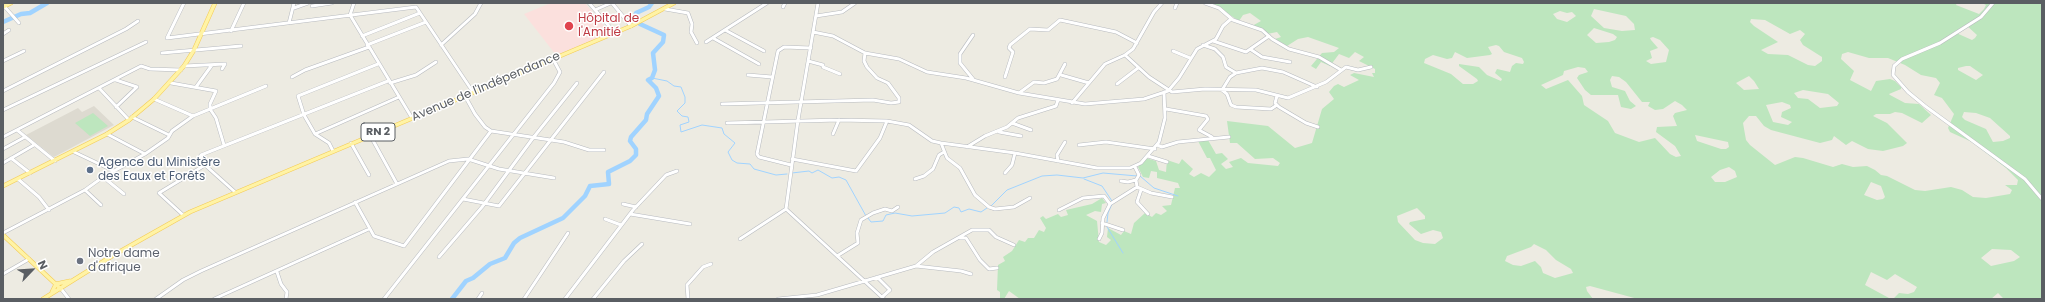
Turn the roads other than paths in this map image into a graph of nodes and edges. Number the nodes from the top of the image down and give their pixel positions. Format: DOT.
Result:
graph roads {
  1 [pos="11,3"];
  2 [pos="184,3"];
  3 [pos="215,3"];
  4 [pos="244,3"];
  5 [pos="294,3"];
  6 [pos="308,3"];
  7 [pos="332,3"];
  8 [pos="354,3"];
  9 [pos="416,3"];
  10 [pos="481,3"];
  11 [pos="589,3"];
  12 [pos="611,3"];
  13 [pos="674,3"];
  14 [pos="768,3"];
  15 [pos="785,3"];
  16 [pos="818,3"];
  17 [pos="855,3"];
  18 [pos="1162,3"];
  19 [pos="1177,3"];
  20 [pos="1205,3"];
  21 [pos="1993,3"];
  22 [pos="3,6"];
  23 [pos="312,6"];
  24 [pos="416,7"];
  25 [pos="783,7"];
  26 [pos="294,8"];
  27 [pos="1175,8"];
  28 [pos="665,9"];
  29 [pos="595,10"];
  30 [pos="420,13"];
  31 [pos="350,15"];
  32 [pos="816,16"];
  33 [pos="1231,18"];
  34 [pos="138,21"];
  35 [pos="426,22"];
  36 [pos="19,23"];
  37 [pos="289,23"];
  38 [pos="631,26"];
  39 [pos="9,30"];
  40 [pos="725,30"];
  41 [pos="232,31"];
  42 [pos="813,32"];
  43 [pos="615,33"];
  44 [pos="3,34"];
  45 [pos="201,34"];
  46 [pos="362,36"];
  47 [pos="973,36"];
  48 [pos="1269,36"];
  49 [pos="713,38"];
  50 [pos="1213,41"];
  51 [pos="146,42"];
  52 [pos="706,42"];
  53 [pos="697,43"];
  54 [pos="1137,43"];
  55 [pos="441,45"];
  56 [pos="1203,45"];
  57 [pos="241,46"];
  58 [pos="368,46"];
  59 [pos="810,48"];
  60 [pos="1250,49"];
  61 [pos="194,50"];
  62 [pos="764,51"];
  63 [pos="1173,51"];
  64 [pos="24,52"];
  65 [pos="162,53"];
  66 [pos="865,53"];
  67 [pos="1125,55"];
  68 [pos="1190,58"];
  69 [pos="553,59"];
  70 [pos="3,61"];
  71 [pos="808,61"];
  72 [pos="436,62"];
  73 [pos="1290,62"];
  74 [pos="378,64"];
  75 [pos="759,64"];
  76 [pos="1065,64"];
  77 [pos="212,65"];
  78 [pos="184,66"];
  79 [pos="1371,67"];
  80 [pos="1138,68"];
  81 [pos="222,69"];
  82 [pos="181,70"];
  83 [pos="1341,70"];
  84 [pos="604,72"];
  85 [pos="1236,73"];
  86 [pos="840,74"];
  87 [pos="1060,74"];
  88 [pos="748,75"];
  89 [pos="292,77"];
  90 [pos="772,77"];
  91 [pos="1005,77"];
  92 [pos="116,80"];
  93 [pos="973,80"];
  94 [pos="389,82"];
  95 [pos="1088,82"];
  96 [pos="170,83"];
  97 [pos="577,83"];
  98 [pos="1117,84"];
  99 [pos="266,86"];
  100 [pos="196,87"];
  101 [pos="1317,87"];
  102 [pos="99,88"];
  103 [pos="1222,90"];
  104 [pos="3,91"];
  105 [pos="1168,91"];
  106 [pos="473,92"];
  107 [pos="1164,92"];
  108 [pos="1019,93"];
  109 [pos="465,96"];
  110 [pos="1277,96"];
  111 [pos="399,97"];
  112 [pos="154,99"];
  113 [pos="1058,100"];
  114 [pos="766,102"];
  115 [pos="801,102"];
  116 [pos="1072,103"];
  117 [pos="722,104"];
  118 [pos="1277,105"];
  119 [pos="116,107"];
  120 [pos="210,109"];
  121 [pos="1166,109"];
  122 [pos="3,110"];
  123 [pos="304,114"];
  124 [pos="193,116"];
  125 [pos="131,118"];
  126 [pos="412,118"];
  127 [pos="798,120"];
  128 [pos="839,120"];
  129 [pos="887,121"];
  130 [pos="727,123"];
  131 [pos="763,123"];
  132 [pos="1012,123"];
  133 [pos="1318,127"];
  134 [pos="17,130"];
  135 [pos="1031,130"];
  136 [pos="491,131"];
  137 [pos="998,131"];
  138 [pos="107,134"];
  139 [pos="315,134"];
  140 [pos="512,134"];
  141 [pos="833,134"];
  142 [pos="169,135"];
  143 [pos="370,135"];
  144 [pos="1021,136"];
  145 [pos="3,137"];
  146 [pos="25,137"];
  147 [pos="1212,137"];
  148 [pos="1228,137"];
  149 [pos="533,138"];
  150 [pos="552,140"];
  151 [pos="1065,142"];
  152 [pos="351,143"];
  153 [pos="941,143"];
  154 [pos="34,145"];
  155 [pos="224,145"];
  156 [pos="1079,145"];
  157 [pos="1157,145"];
  158 [pos="967,147"];
  159 [pos="3,149"];
  160 [pos="1155,149"];
  161 [pos="604,150"];
  162 [pos="332,151"];
  163 [pos="74,152"];
  164 [pos="944,152"];
  165 [pos="1015,153"];
  166 [pos="145,154"];
  167 [pos="1148,156"];
  168 [pos="12,158"];
  169 [pos="468,159"];
  170 [pos="792,159"];
  171 [pos="55,161"];
  172 [pos="1058,161"];
  173 [pos="1167,162"];
  174 [pos="3,163"];
  175 [pos="205,165"];
  176 [pos="791,165"];
  177 [pos="488,166"];
  178 [pos="1135,167"];
  179 [pos="508,170"];
  180 [pos="114,171"];
  181 [pos="677,171"];
  182 [pos="526,172"];
  183 [pos="30,173"];
  184 [pos="1005,173"];
  185 [pos="369,175"];
  186 [pos="103,177"];
  187 [pos="554,178"];
  188 [pos="18,179"];
  189 [pos="915,179"];
  190 [pos="1136,180"];
  191 [pos="1121,181"];
  192 [pos="397,184"];
  193 [pos="3,186"];
  194 [pos="1137,187"];
  195 [pos="85,190"];
  196 [pos="1141,190"];
  197 [pos="235,192"];
  198 [pos="124,194"];
  199 [pos="1172,197"];
  200 [pos="1030,198"];
  201 [pos="463,199"];
  202 [pos="2042,199"];
  203 [pos="356,202"];
  204 [pos="484,204"];
  205 [pos="623,204"];
  206 [pos="1110,204"];
  207 [pos="101,205"];
  208 [pos="636,207"];
  209 [pos="898,207"];
  210 [pos="786,209"];
  211 [pos="49,210"];
  212 [pos="1059,210"];
  213 [pos="630,214"];
  214 [pos="1148,214"];
  215 [pos="183,215"];
  216 [pos="605,219"];
  217 [pos="1102,223"];
  218 [pos="690,224"];
  219 [pos="620,225"];
  220 [pos="369,230"];
  221 [pos="1123,230"];
  222 [pos="568,233"];
  223 [pos="3,234"];
  224 [pos="7,238"];
  225 [pos="960,238"];
  226 [pos="740,239"];
  227 [pos="1099,239"];
  228 [pos="3,241"];
  229 [pos="642,244"];
  230 [pos="1014,245"];
  231 [pos="123,251"];
  232 [pos="837,256"];
  233 [pos="439,257"];
  234 [pos="29,259"];
  235 [pos="711,264"];
  236 [pos="916,266"];
  237 [pos="997,268"];
  238 [pos="276,272"];
  239 [pos="3,274"];
  240 [pos="971,274"];
  241 [pos="877,276"];
  242 [pos="73,281"];
  243 [pos="864,281"];
  244 [pos="56,284"];
  245 [pos="61,289"];
  246 [pos="482,293"];
  247 [pos="50,295"];
  248 [pos="883,298"];
  249 [pos="43,299"];
  250 [pos="47,299"];
  251 [pos="69,299"];
  252 [pos="156,299"];
  253 [pos="214,299"];
  254 [pos="286,299"];
  255 [pos="384,299"];
  256 [pos="478,299"];
  257 [pos="524,299"];
  258 [pos="564,299"];
  259 [pos="593,299"];
  260 [pos="688,299"];
  261 [pos="778,299"];
  1 -- 22 [label="main road"];
  2 -- 45 [label="street"];
  3 -- 45 [label="main road"];
  4 -- 41 [label="street"];
  5 -- 26 [label="street"];
  6 -- 26 [label="street"];
  7 -- 23 [label="street"];
  8 -- 31 [label="street"];
  9 -- 24 [label="street"];
  10 -- 55 [label="street"];
  11 -- 29 [label="street"];
  12 -- 29 [label="street"];
  12 -- 38 [label="street"];
  13 -- 28 [label="main road, Avenue de l'Indépendance / RN 2"];
  14 -- 40 [label="street"];
  15 -- 25 [label="street"];
  16 -- 32 [label="street"];
  17 -- 32 [label="street"];
  18 -- 54 [label="street"];
  19 -- 27 [label="street"];
  20 -- 33 [label="street"];
  21 -- 202 [label="street"];
  22 -- 36 [label="street"];
  24 -- 30 [label="street"];
  24 -- 31 [label="street"];
  26 -- 37 [label="street"];
  28 -- 38 [label="main road, Avenue de l'Indépendance / RN 2"];
  28 -- 53 [label="street"];
  29 -- 43 [label="street"];
  30 -- 35 [label="street"];
  30 -- 46 [label="street"];
  31 -- 37 [label="street"];
  31 -- 46 [label="street"];
  32 -- 42 [label="street"];
  33 -- 48 [label="street"];
  33 -- 50 [label="street"];
  34 -- 104 [label="street"];
  35 -- 55 [label="street"];
  35 -- 58 [label="street"];
  37 -- 41 [label="street"];
  38 -- 43 [label="main road, Avenue de l'Indépendance / RN 2"];
  39 -- 44 [label="street"];
  40 -- 49 [label="street"];
  40 -- 62 [label="street"];
  41 -- 45 [label="street"];
  42 -- 59 [label="street"];
  42 -- 66 [label="street"];
  43 -- 69 [label="main road, Avenue de l'Indépendance / RN 2"];
  45 -- 61 [label="main road"];
  46 -- 58 [label="street"];
  47 -- 93 [label="street"];
  48 -- 60 [label="street"];
  48 -- 83 [label="street"];
  49 -- 52 [label="street"];
  49 -- 75 [label="street"];
  50 -- 56 [label="street"];
  50 -- 60 [label="street"];
  51 -- 122 [label="street"];
  54 -- 67 [label="street"];
  54 -- 91 [label="street"];
  55 -- 106 [label="street"];
  56 -- 68 [label="street"];
  56 -- 85 [label="street"];
  57 -- 61 [label="street"];
  58 -- 74 [label="street"];
  58 -- 89 [label="street"];
  59 -- 71 [label="street"];
  59 -- 90 [label="street"];
  60 -- 73 [label="street"];
  61 -- 65 [label="street"];
  61 -- 78 [label="main road"];
  63 -- 68 [label="street"];
  64 -- 70 [label="street"];
  66 -- 93 [label="street"];
  66 -- 115 [label="street"];
  67 -- 80 [label="street"];
  67 -- 95 [label="street"];
  68 -- 105 [label="street"];
  69 -- 106 [label="main road, Avenue de l'Indépendance / RN 2"];
  69 -- 140 [label="street"];
  71 -- 86 [label="street"];
  71 -- 115 [label="street"];
  72 -- 94 [label="street"];
  74 -- 94 [label="street"];
  74 -- 123 [label="street"];
  76 -- 87 [label="street"];
  77 -- 78 [label="street"];
  77 -- 81 [label="street"];
  77 -- 100 [label="street"];
  78 -- 82 [label="main road"];
  79 -- 83 [label="street"];
  80 -- 98 [label="street"];
  80 -- 105 [label="street"];
  82 -- 92 [label="street"];
  82 -- 96 [label="main road"];
  83 -- 101 [label="street"];
  84 -- 150 [label="street"];
  85 -- 101 [label="street"];
  85 -- 103 [label="street"];
  87 -- 95 [label="street"];
  87 -- 108 [label="street"];
  88 -- 90 [label="street"];
  90 -- 114 [label="street"];
  92 -- 102 [label="street"];
  92 -- 119 [label="street"];
  93 -- 108 [label="street"];
  94 -- 111 [label="street"];
  94 -- 123 [label="street"];
  95 -- 116 [label="street"];
  96 -- 100 [label="street"];
  96 -- 112 [label="main road"];
  97 -- 149 [label="street"];
  99 -- 120 [label="street"];
  100 -- 120 [label="street"];
  101 -- 110 [label="street"];
  102 -- 119 [label="street"];
  102 -- 134 [label="street"];
  103 -- 105 [label="street"];
  103 -- 110 [label="street"];
  103 -- 118 [label="street"];
  105 -- 107 [label="street"];
  106 -- 109 [label="main road, Avenue de l'Indépendance / RN 2"];
  107 -- 116 [label="street"];
  107 -- 121 [label="street"];
  108 -- 113 [label="street"];
  109 -- 126 [label="main road, Avenue de l'Indépendance / RN 2"];
  109 -- 136 [label="street"];
  110 -- 118 [label="street"];
  111 -- 126 [label="street"];
  111 -- 139 [label="street"];
  112 -- 124 [label="street"];
  112 -- 125 [label="main road"];
  113 -- 116 [label="street"];
  113 -- 132 [label="street"];
  114 -- 115 [label="street"];
  114 -- 117 [label="street"];
  114 -- 131 [label="street"];
  115 -- 127 [label="street"];
  118 -- 133 [label="street"];
  119 -- 125 [label="street"];
  120 -- 124 [label="street"];
  120 -- 155 [label="street"];
  121 -- 147 [label="street"];
  121 -- 157 [label="street"];
  123 -- 139 [label="street"];
  123 -- 155 [label="street"];
  124 -- 142 [label="street"];
  125 -- 138 [label="main road"];
  125 -- 142 [label="street"];
  126 -- 143 [label="main road, Avenue de l'Indépendance / RN 2"];
  127 -- 128 [label="street"];
  127 -- 131 [label="street"];
  127 -- 170 [label="street"];
  128 -- 129 [label="street"];
  128 -- 141 [label="street"];
  129 -- 153 [label="street"];
  129 -- 170 [label="street"];
  130 -- 131 [label="street"];
  131 -- 176 [label="street"];
  132 -- 135 [label="street"];
  132 -- 137 [label="street"];
  134 -- 145 [label="street"];
  134 -- 146 [label="street"];
  136 -- 140 [label="street"];
  136 -- 169 [label="street"];
  137 -- 144 [label="street"];
  137 -- 158 [label="street"];
  138 -- 163 [label="main road"];
  138 -- 166 [label="street"];
  139 -- 162 [label="street"];
  140 -- 149 [label="street"];
  140 -- 177 [label="street"];
  142 -- 166 [label="street"];
  143 -- 152 [label="main road, Avenue de l'Indépendance / RN 2"];
  143 -- 192 [label="street"];
  146 -- 154 [label="street"];
  146 -- 159 [label="street"];
  147 -- 148 [label="street"];
  147 -- 157 [label="street"];
  149 -- 150 [label="street"];
  149 -- 179 [label="street"];
  150 -- 161 [label="street"];
  150 -- 182 [label="street"];
  151 -- 172 [label="street"];
  152 -- 162 [label="main road, Avenue de l'Indépendance / RN 2"];
  152 -- 185 [label="street"];
  153 -- 158 [label="street"];
  153 -- 164 [label="street"];
  154 -- 168 [label="street"];
  154 -- 171 [label="street"];
  155 -- 175 [label="street"];
  156 -- 160 [label="street"];
  157 -- 160 [label="street"];
  158 -- 165 [label="street"];
  160 -- 167 [label="street"];
  162 -- 197 [label="main road, Avenue de l'Indépendance / RN 2"];
  163 -- 171 [label="main road"];
  163 -- 180 [label="street"];
  164 -- 189 [label="street"];
  164 -- 200 [label="street"];
  165 -- 172 [label="street"];
  165 -- 184 [label="street"];
  166 -- 180 [label="street"];
  167 -- 173 [label="street"];
  167 -- 178 [label="street"];
  168 -- 174 [label="street"];
  168 -- 183 [label="street"];
  169 -- 177 [label="street"];
  169 -- 192 [label="street"];
  169 -- 220 [label="street"];
  170 -- 176 [label="street"];
  171 -- 183 [label="main road"];
  172 -- 178 [label="street"];
  175 -- 197 [label="street"];
  175 -- 215 [label="street"];
  176 -- 210 [label="street"];
  177 -- 179 [label="street"];
  177 -- 201 [label="street"];
  178 -- 190 [label="street"];
  179 -- 182 [label="street"];
  179 -- 204 [label="street"];
  180 -- 186 [label="street"];
  181 -- 208 [label="street"];
  182 -- 187 [label="street"];
  182 -- 204 [label="street"];
  183 -- 188 [label="main road"];
  186 -- 195 [label="street"];
  186 -- 198 [label="street"];
  188 -- 193 [label="main road"];
  188 -- 211 [label="street"];
  190 -- 191 [label="street"];
  190 -- 194 [label="street"];
  192 -- 203 [label="street"];
  194 -- 196 [label="street"];
  194 -- 206 [label="street"];
  195 -- 207 [label="street"];
  195 -- 211 [label="street"];
  196 -- 199 [label="street"];
  196 -- 214 [label="street"];
  197 -- 215 [label="main road, Avenue de l'Indépendance / RN 2"];
  201 -- 204 [label="street"];
  201 -- 255 [label="street"];
  203 -- 220 [label="street"];
  203 -- 252 [label="street"];
  204 -- 233 [label="street"];
  205 -- 208 [label="street"];
  206 -- 212 [label="street"];
  206 -- 217 [label="street"];
  208 -- 213 [label="street"];
  209 -- 232 [label="street"];
  210 -- 226 [label="street"];
  210 -- 232 [label="street"];
  211 -- 223 [label="street"];
  213 -- 218 [label="street"];
  213 -- 219 [label="street"];
  215 -- 231 [label="main road, Avenue de l'Indépendance / RN 2"];
  216 -- 219 [label="street"];
  217 -- 221 [label="street"];
  217 -- 227 [label="street"];
  219 -- 258 [label="street"];
  220 -- 238 [label="street"];
  222 -- 257 [label="street"];
  223 -- 224 [label="main road"];
  224 -- 228 [label="street"];
  224 -- 234 [label="main road"];
  225 -- 230 [label="street"];
  225 -- 236 [label="street"];
  225 -- 237 [label="street"];
  229 -- 259 [label="street"];
  231 -- 242 [label="main road, Avenue de l'Indépendance / RN 2"];
  231 -- 245 [label="main road, Avenue de l'Indépendance / RN 2"];
  232 -- 243 [label="street"];
  234 -- 239 [label="street"];
  234 -- 244 [label="main road"];
  235 -- 260 [label="street"];
  236 -- 240 [label="street"];
  236 -- 241 [label="street"];
  238 -- 253 [label="street"];
  238 -- 254 [label="street"];
  241 -- 243 [label="street"];
  241 -- 248 [label="street"];
  242 -- 244 [label="main road"];
  242 -- 245 [label="main road, Avenue de l'Indépendance / RN 2"];
  243 -- 248 [label="street"];
  243 -- 261 [label="street"];
  244 -- 245 [label="main road"];
  244 -- 247 [label="main road"];
  245 -- 247 [label="main road, Avenue de l'Indépendance / RN 2"];
  245 -- 250 [label="main road, Avenue de l'Indépendance / RN 2"];
  245 -- 251 [label="street"];
  246 -- 256 [label="street"];
  247 -- 249 [label="main road, Avenue de l'Indépendance / RN 2"];
}
